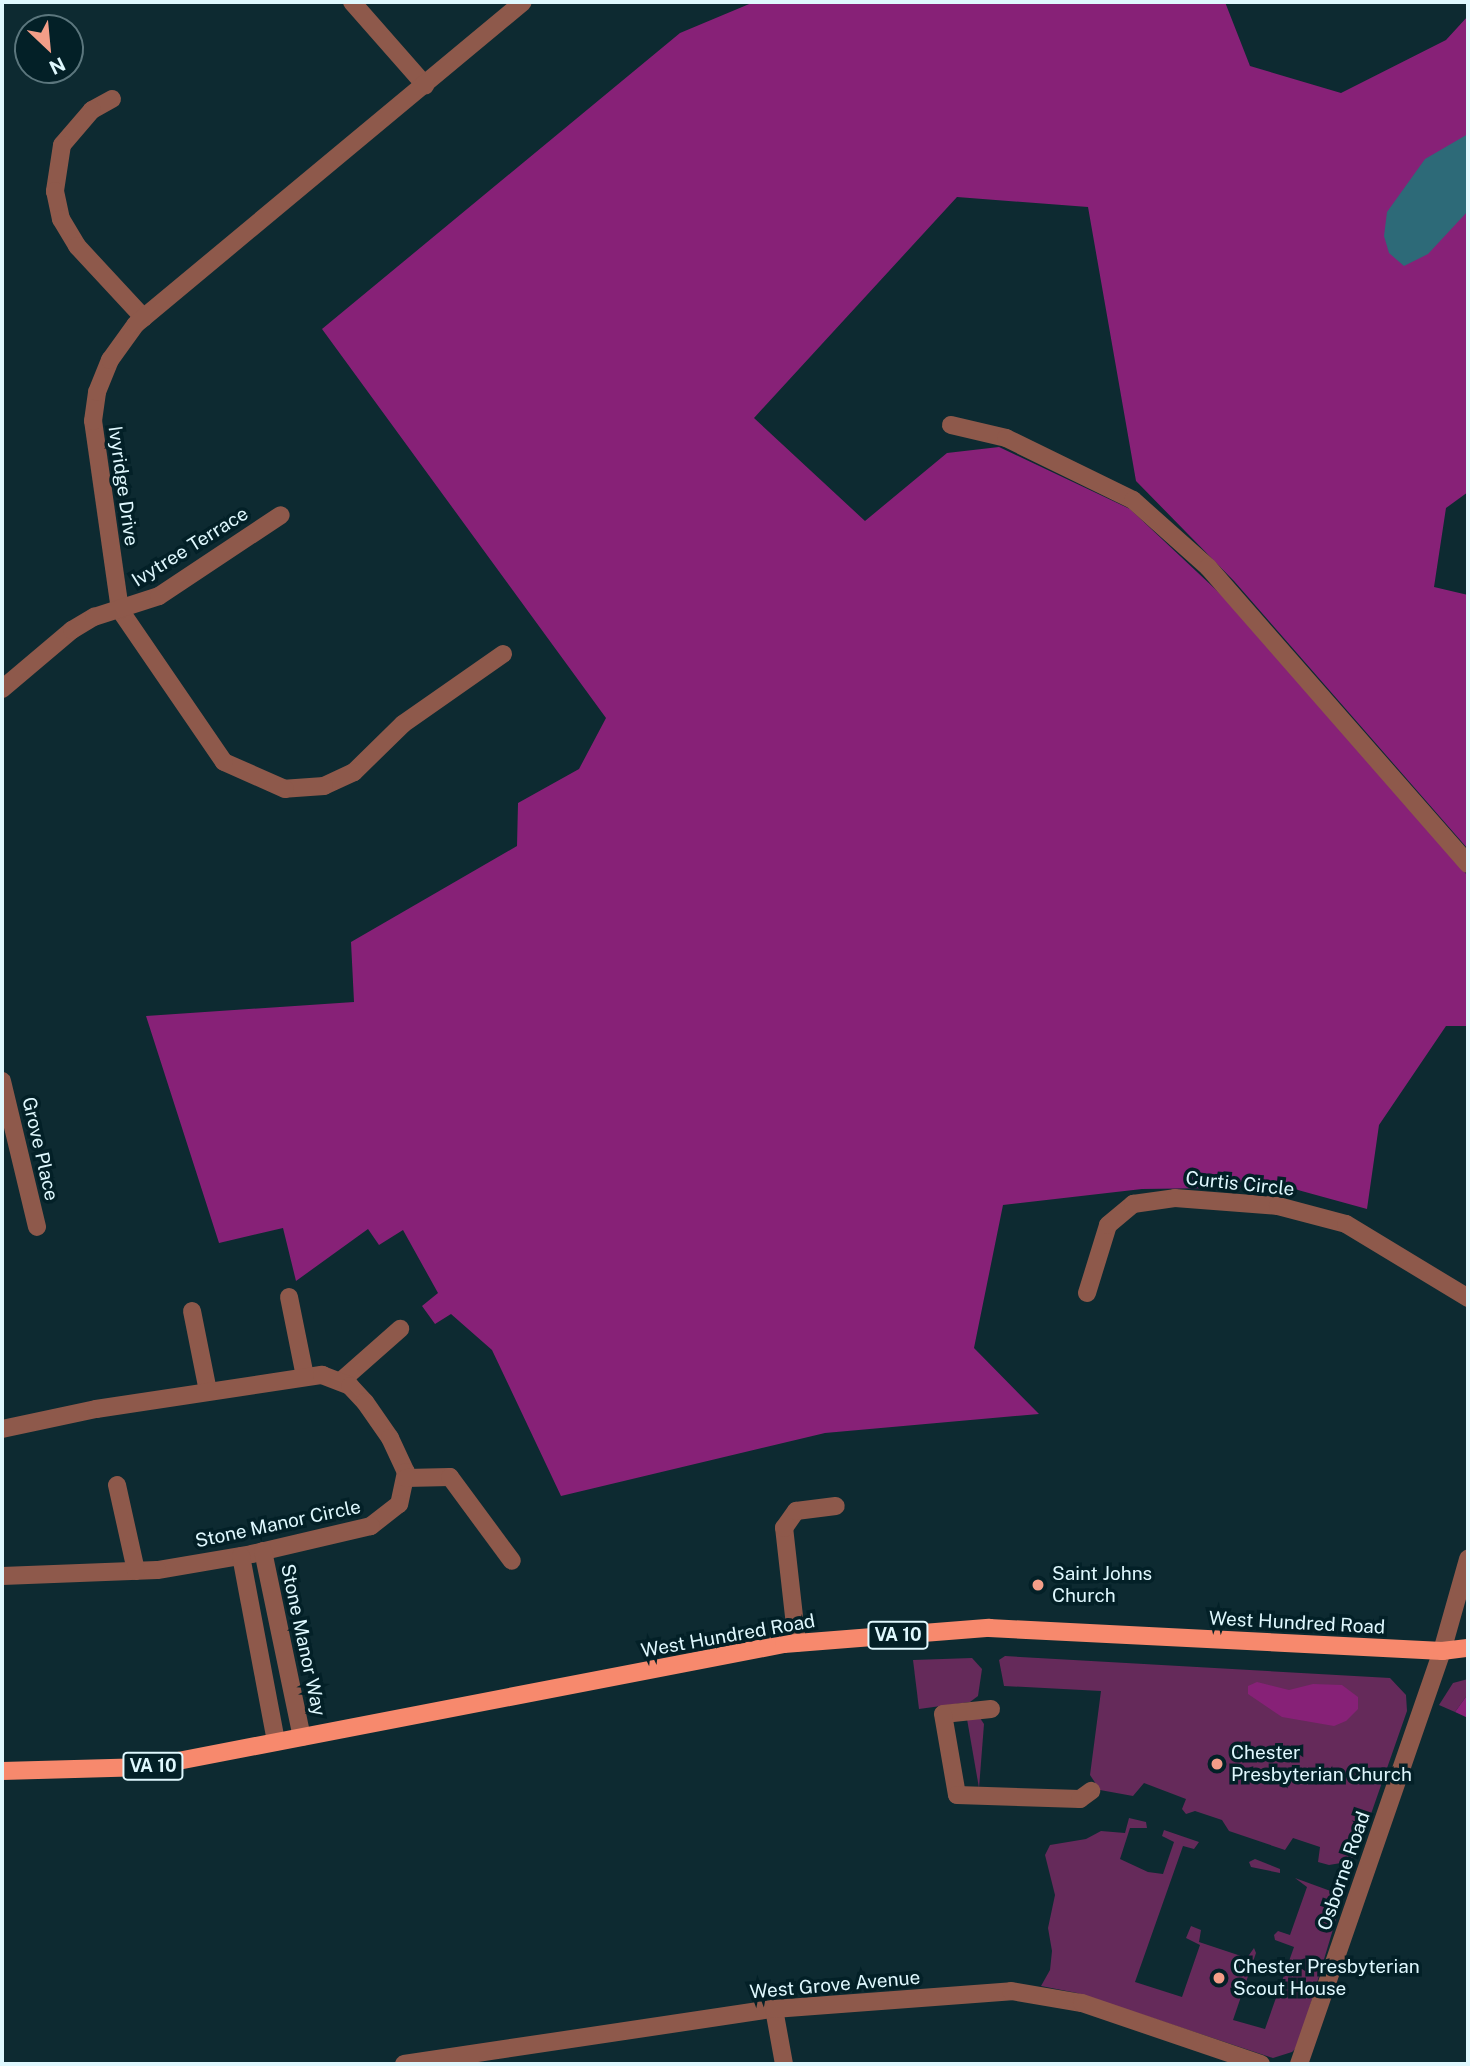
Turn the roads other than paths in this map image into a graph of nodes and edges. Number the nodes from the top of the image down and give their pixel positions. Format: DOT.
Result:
graph roads {
  1 [pos="352,2"];
  2 [pos="523,2"];
  3 [pos="425,85"];
  4 [pos="112,99"];
  5 [pos="144,318"];
  6 [pos="951,425"];
  7 [pos="281,515"];
  8 [pos="120,610"];
  9 [pos="503,654"];
  10 [pos="2,689"];
  11 [pos="1468,864"];
  12 [pos="3,1087"];
  13 [pos="37,1227"];
  14 [pos="1087,1293"];
  15 [pos="289,1297"];
  16 [pos="1468,1298"];
  17 [pos="192,1311"];
  18 [pos="400,1329"];
  19 [pos="305,1376"];
  20 [pos="341,1381"];
  21 [pos="208,1391"];
  22 [pos="2,1429"];
  23 [pos="406,1478"];
  24 [pos="117,1485"];
  25 [pos="836,1506"];
  26 [pos="263,1551"];
  27 [pos="240,1556"];
  28 [pos="1468,1559"];
  29 [pos="512,1561"];
  30 [pos="136,1571"];
  31 [pos="2,1576"];
  32 [pos="797,1643"];
  33 [pos="1468,1648"];
  34 [pos="1442,1651"];
  35 [pos="990,1709"];
  36 [pos="302,1737"];
  37 [pos="276,1742"];
  38 [pos="2,1771"];
  39 [pos="1091,1791"];
  40 [pos="774,2009"];
  41 [pos="404,2064"];
  42 [pos="784,2064"];
  43 [pos="1261,2064"];
  44 [pos="1299,2064"];
  1 -- 3 [label="street"];
  2 -- 3 [label="street, Ivyridge Drive"];
  3 -- 5 [label="street, Ivyridge Drive"];
  4 -- 5 [label="street"];
  5 -- 8 [label="street, Ivyridge Drive"];
  6 -- 11 [label="street"];
  7 -- 8 [label="street, Ivytree Terrace"];
  8 -- 9 [label="street, Ivyridge Drive"];
  8 -- 10 [label="street"];
  12 -- 13 [label="street, Grove Place"];
  14 -- 16 [label="street, Curtis Circle"];
  15 -- 19 [label="street"];
  17 -- 21 [label="street"];
  18 -- 20 [label="street"];
  19 -- 20 [label="street"];
  19 -- 21 [label="street"];
  20 -- 23 [label="street"];
  21 -- 22 [label="street"];
  23 -- 26 [label="street, Stone Manor Circle"];
  23 -- 29 [label="street"];
  24 -- 30 [label="street"];
  25 -- 32 [label="street"];
  26 -- 27 [label="street, Stone Manor Circle"];
  26 -- 36 [label="street, Stone Manor Way"];
  27 -- 30 [label="street, Stone Manor Circle"];
  27 -- 37 [label="street"];
  28 -- 34 [label="street, Osborne Road"];
  30 -- 31 [label="street, Stone Manor Circle"];
  32 -- 34 [label="main road, West Hundred Road / VA 10"];
  32 -- 36 [label="main road, West Hundred Road / VA 10"];
  33 -- 34 [label="main road, West Hundred Road / VA 10"];
  34 -- 44 [label="street, Osborne Road"];
  35 -- 39 [label="street"];
  36 -- 37 [label="main road, West Hundred Road / VA 10"];
  37 -- 38 [label="main road, West Hundred Road / VA 10"];
  40 -- 41 [label="street, West Grove Avenue"];
  40 -- 42 [label="street"];
  40 -- 43 [label="street, West Grove Avenue"];
}
